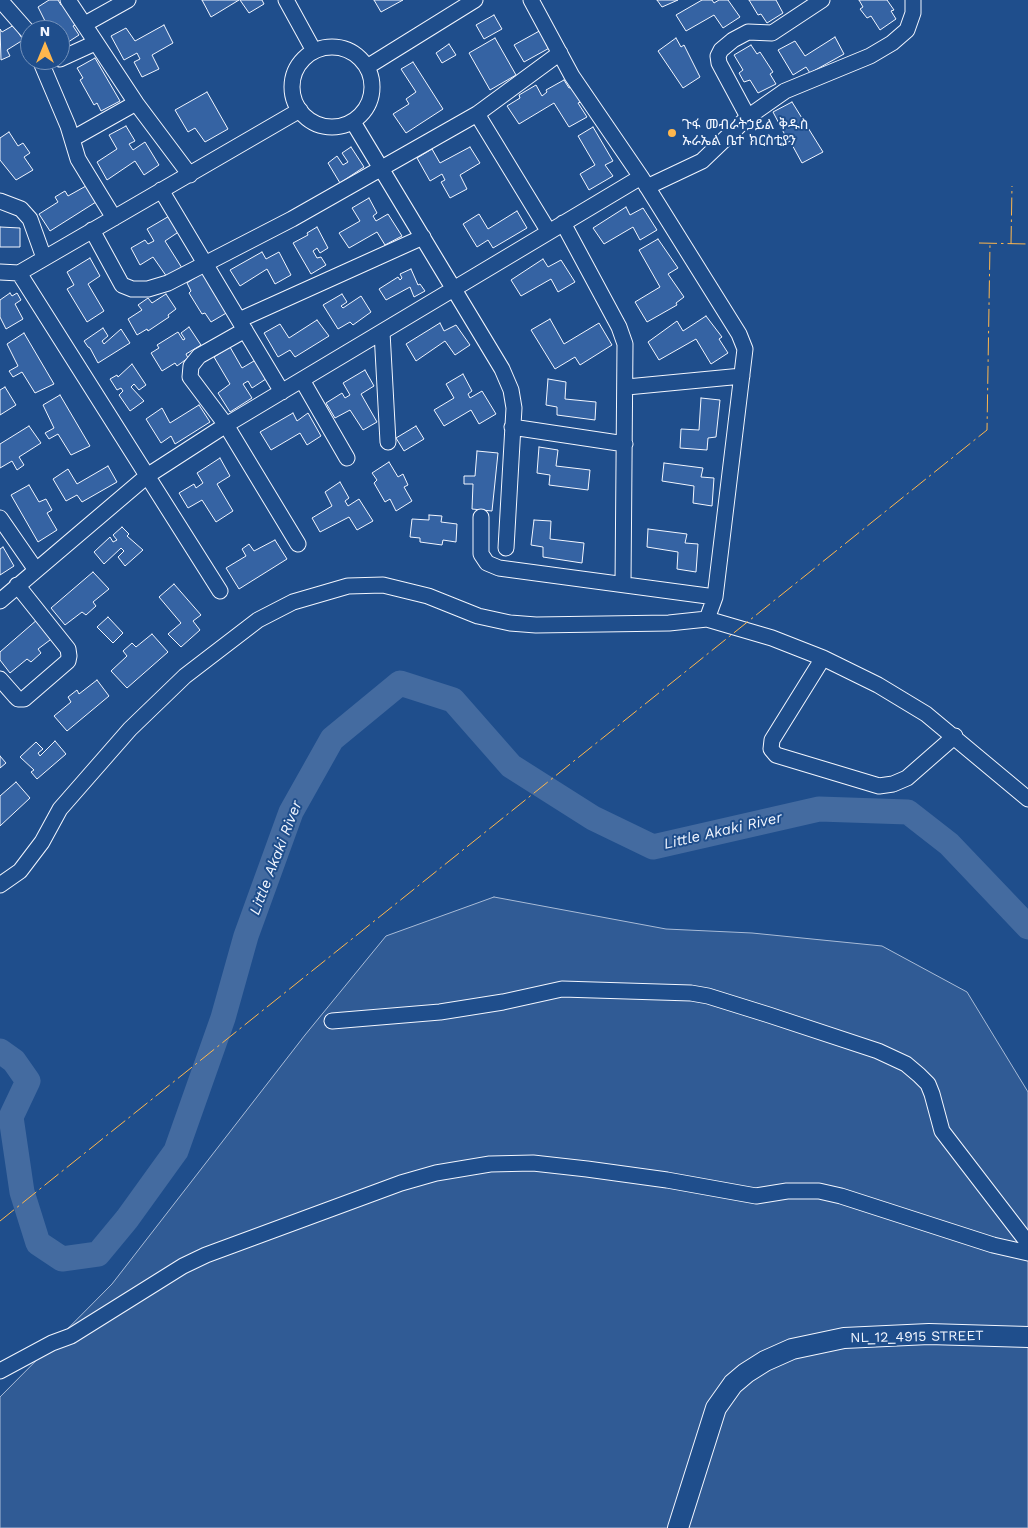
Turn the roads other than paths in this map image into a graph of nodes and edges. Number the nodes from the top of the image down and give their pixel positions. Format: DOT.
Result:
graph roads {
  1 [pos="0,0"];
  2 [pos="68,0"];
  3 [pos="128,0"];
  4 [pos="286,0"];
  5 [pos="475,0"];
  6 [pos="530,0"];
  7 [pos="822,0"];
  8 [pos="913,0"];
  9 [pos="20,23"];
  10 [pos="85,24"];
  11 [pos="95,42"];
  12 [pos="314,52"];
  13 [pos="560,53"];
  14 [pos="70,54"];
  15 [pos="367,66"];
  16 [pos="43,70"];
  17 [pos="136,103"];
  18 [pos="300,110"];
  19 [pos="477,114"];
  20 [pos="748,117"];
  21 [pos="353,122"];
  22 [pos="72,139"];
  23 [pos="382,167"];
  24 [pos="190,175"];
  25 [pos="644,182"];
  26 [pos="161,190"];
  27 [pos="0,201"];
  28 [pos="114,218"];
  29 [pos="563,223"];
  30 [pos="92,230"];
  31 [pos="549,232"];
  32 [pos="424,238"];
  33 [pos="44,258"];
  34 [pos="205,264"];
  35 [pos="0,272"];
  36 [pos="19,273"];
  37 [pos="454,289"];
  38 [pos="242,325"];
  39 [pos="382,332"];
  40 [pos="742,376"];
  41 [pos="302,380"];
  42 [pos="627,387"];
  43 [pos="282,392"];
  44 [pos="226,425"];
  45 [pos="512,427"];
  46 [pos="388,442"];
  47 [pos="625,444"];
  48 [pos="347,458"];
  49 [pos="147,476"];
  50 [pos="481,517"];
  51 [pos="0,518"];
  52 [pos="298,544"];
  53 [pos="506,548"];
  54 [pos="36,570"];
  55 [pos="623,584"];
  56 [pos="17,585"];
  57 [pos="220,591"];
  58 [pos="715,597"];
  59 [pos="0,601"];
  60 [pos="707,619"];
  61 [pos="823,658"];
  62 [pos="0,679"];
  63 [pos="955,736"];
  64 [pos="1028,799"];
  65 [pos="0,885"];
  66 [pos="332,1021"];
  67 [pos="1028,1243"];
  68 [pos="1028,1253"];
  69 [pos="1028,1336"];
  70 [pos="1028,1345"];
  71 [pos="0,1371"];
  72 [pos="678,1528"];
  73 [pos="685,1528"];
  1 -- 9 [label="street"];
  2 -- 10 [label="street"];
  3 -- 10 [label="street"];
  4 -- 12 [label="street"];
  5 -- 15 [label="street"];
  6 -- 13 [label="street"];
  7 -- 20 [label="street"];
  8 -- 20 [label="street"];
  10 -- 11 [label="street"];
  11 -- 14 [label="street"];
  11 -- 17 [label="street"];
  12 -- 15 [label="street"];
  12 -- 18 [label="street"];
  13 -- 19 [label="street"];
  13 -- 25 [label="street"];
  15 -- 21 [label="street"];
  16 -- 22 [label="street"];
  17 -- 22 [label="street"];
  17 -- 24 [label="street"];
  18 -- 21 [label="street"];
  18 -- 24 [label="street"];
  19 -- 23 [label="street"];
  19 -- 31 [label="street"];
  20 -- 25 [label="street"];
  21 -- 23 [label="street"];
  22 -- 28 [label="street"];
  23 -- 32 [label="street"];
  23 -- 34 [label="street"];
  24 -- 26 [label="street"];
  25 -- 29 [label="street"];
  25 -- 40 [label="street"];
  26 -- 28 [label="street"];
  26 -- 34 [label="street"];
  27 -- 33 [label="street"];
  28 -- 30 [label="street"];
  29 -- 31 [label="street"];
  29 -- 42 [label="street"];
  30 -- 33 [label="street"];
  30 -- 34 [label="street"];
  31 -- 37 [label="street"];
  32 -- 37 [label="street"];
  32 -- 38 [label="street"];
  33 -- 36 [label="street"];
  34 -- 38 [label="street"];
  35 -- 36 [label="street"];
  36 -- 49 [label="street"];
  37 -- 39 [label="street"];
  37 -- 45 [label="street"];
  38 -- 43 [label="street"];
  38 -- 44 [label="street"];
  39 -- 41 [label="street"];
  39 -- 46 [label="street"];
  40 -- 42 [label="street"];
  40 -- 58 [label="street"];
  41 -- 43 [label="street"];
  41 -- 48 [label="street"];
  42 -- 47 [label="street"];
  43 -- 44 [label="street"];
  44 -- 49 [label="street"];
  44 -- 52 [label="street"];
  45 -- 47 [label="street"];
  45 -- 53 [label="street"];
  47 -- 55 [label="street"];
  49 -- 54 [label="street"];
  49 -- 57 [label="street"];
  50 -- 55 [label="street"];
  51 -- 54 [label="street"];
  54 -- 56 [label="street"];
  55 -- 58 [label="street"];
  56 -- 59 [label="street"];
  56 -- 62 [label="street"];
  58 -- 60 [label="street"];
  60 -- 61 [label="street"];
  60 -- 65 [label="street"];
  61 -- 63 [label="street"];
  61 -- 63 [label="street"];
  63 -- 64 [label="street"];
  66 -- 67 [label="street"];
  68 -- 71 [label="street"];
  69 -- 72 [label="main road, NL_12_4915 STREET"];
  70 -- 73 [label="main road, NL_12_4915 STREET"];
}
